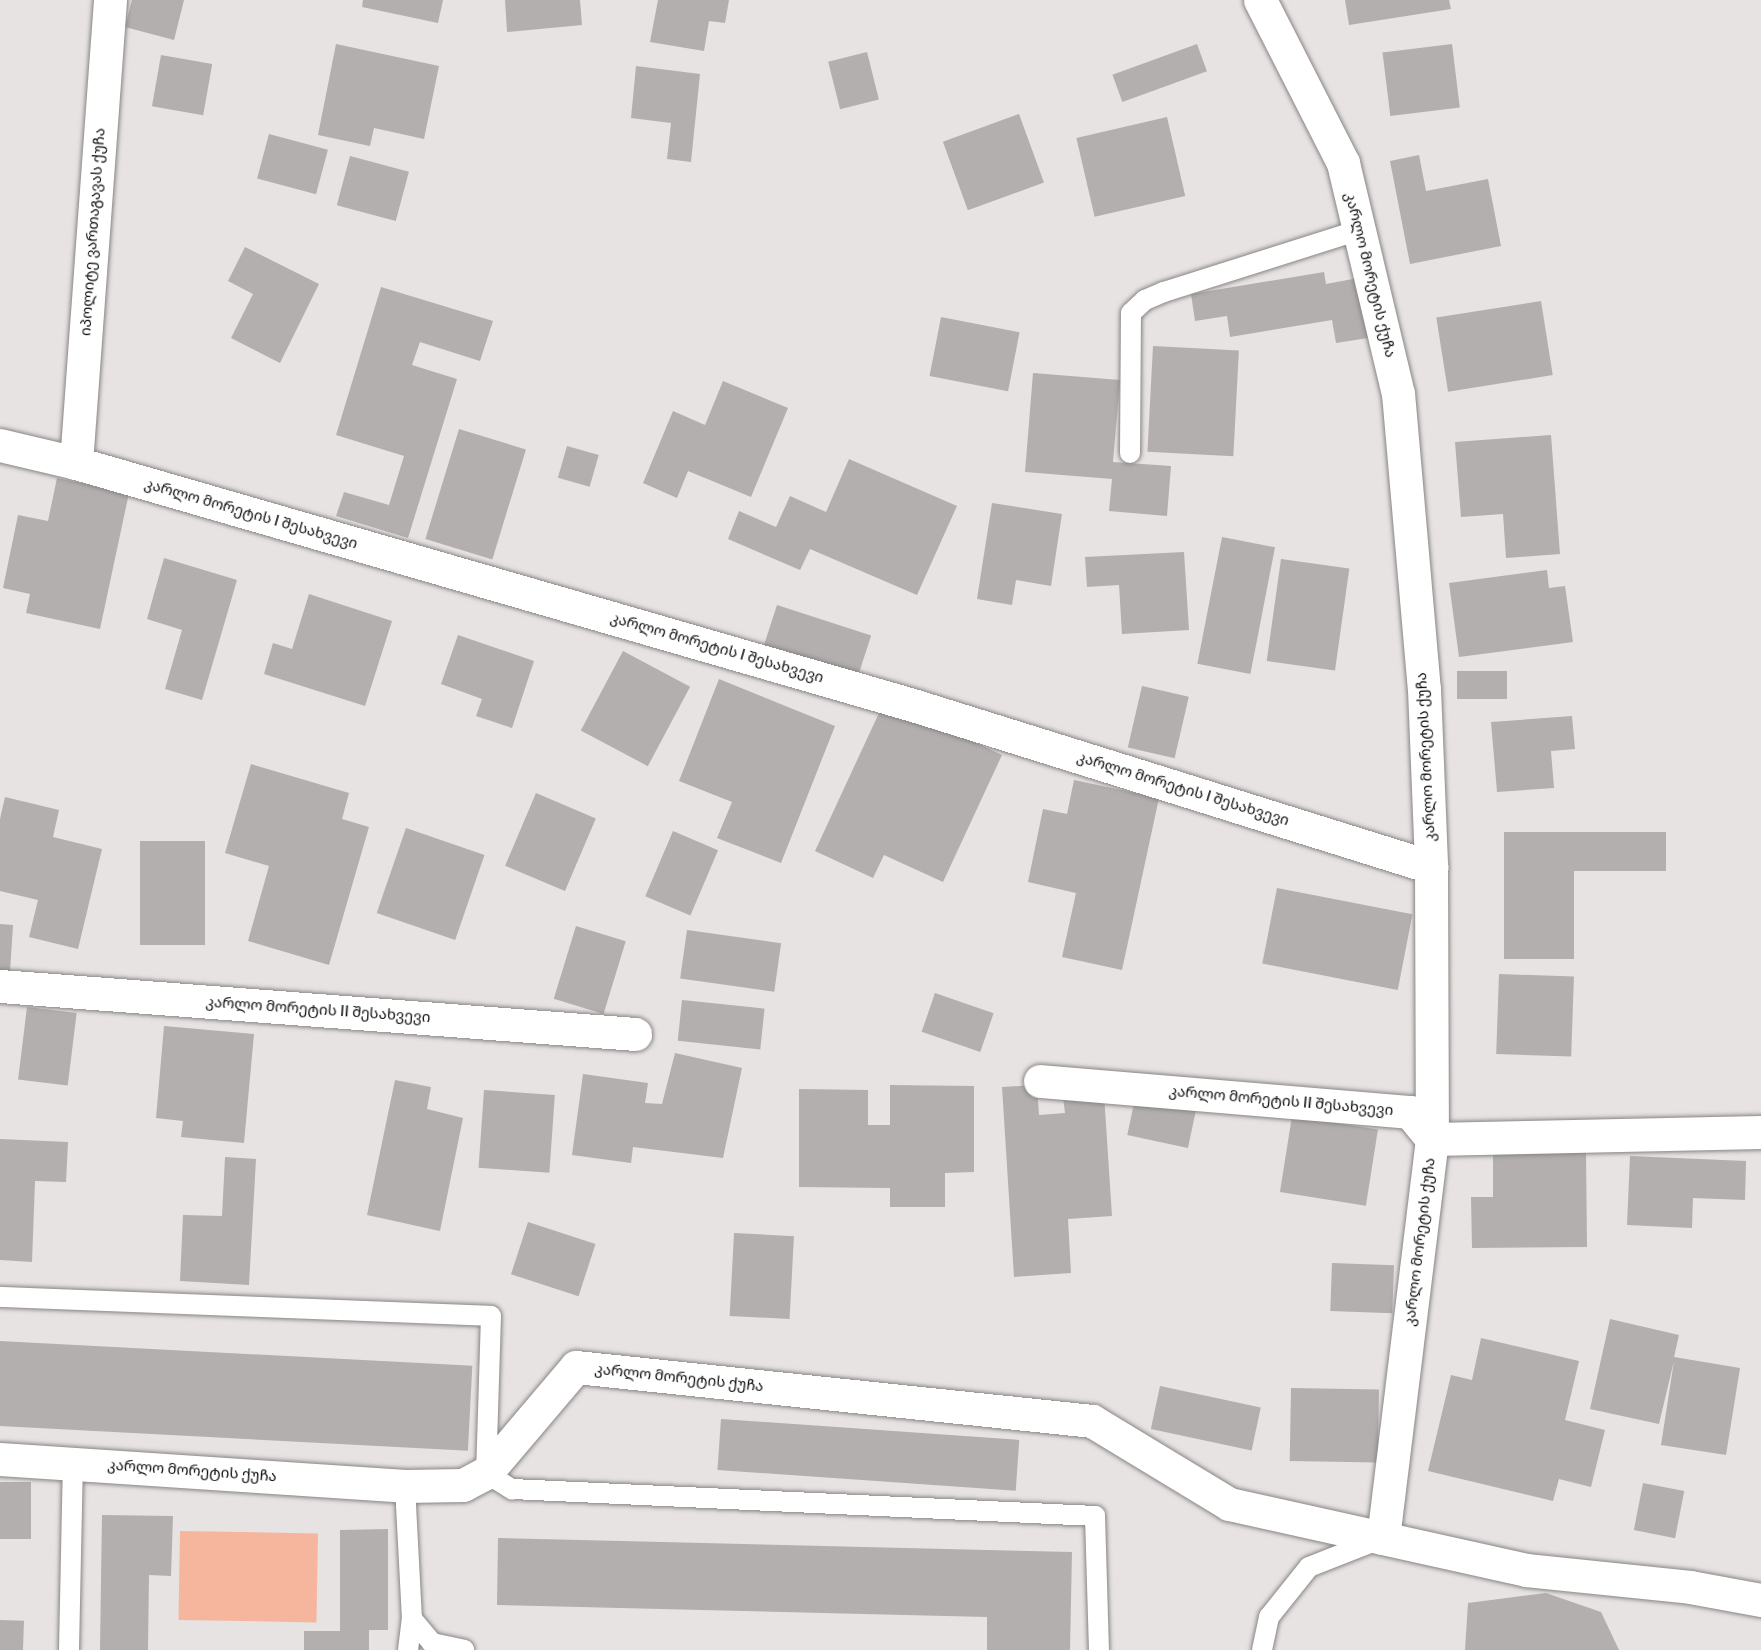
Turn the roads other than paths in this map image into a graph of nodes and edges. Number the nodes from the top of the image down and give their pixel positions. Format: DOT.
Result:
graph roads {
  1 [pos="110,0"];
  2 [pos="1260,0"];
  3 [pos="1359,230"];
  4 [pos="0,445"];
  5 [pos="1130,453"];
  6 [pos="76,463"];
  7 [pos="1431,867"];
  8 [pos="0,986"];
  9 [pos="635,1034"];
  10 [pos="1040,1081"];
  11 [pos="1761,1132"];
  12 [pos="1432,1139"];
  13 [pos="0,1297"];
  14 [pos="0,1460"];
  15 [pos="73,1463"];
  16 [pos="486,1473"];
  17 [pos="405,1486"];
  18 [pos="1383,1538"];
  19 [pos="1761,1600"];
  20 [pos="412,1619"];
  21 [pos="69,1650"];
  22 [pos="408,1650"];
  23 [pos="464,1650"];
  24 [pos="1099,1650"];
  25 [pos="1262,1650"];
  1 -- 6 [label="street, იპოლიტე ვართაგავას ქუჩა"];
  2 -- 3 [label="street, კარლო მორეტის ქუჩა"];
  3 -- 5 [label="lane"];
  3 -- 7 [label="street, კარლო მორეტის ქუჩა"];
  4 -- 6 [label="street, კარლო მორეტის I შესახვევი"];
  6 -- 7 [label="street, კარლო მორეტის I შესახვევი"];
  7 -- 12 [label="street, კარლო მორეტის ქუჩა"];
  8 -- 9 [label="street, კარლო მორეტის II შესახვევი"];
  10 -- 12 [label="street, კარლო მორეტის II შესახვევი"];
  11 -- 12 [label="street"];
  12 -- 18 [label="street, კარლო მორეტის ქუჩა"];
  13 -- 16 [label="lane"];
  14 -- 15 [label="street, კარლო მორეტის ქუჩა"];
  15 -- 17 [label="street, კარლო მორეტის ქუჩა"];
  15 -- 21 [label="lane"];
  16 -- 17 [label="street, კარლო მორეტის ქუჩა"];
  16 -- 18 [label="street, კარლო მორეტის ქუჩა"];
  16 -- 24 [label="lane"];
  17 -- 20 [label="lane"];
  18 -- 19 [label="street, კარლო მორეტის ქუჩა"];
  18 -- 25 [label="lane"];
  20 -- 22 [label="lane"];
  20 -- 23 [label="lane"];
}
